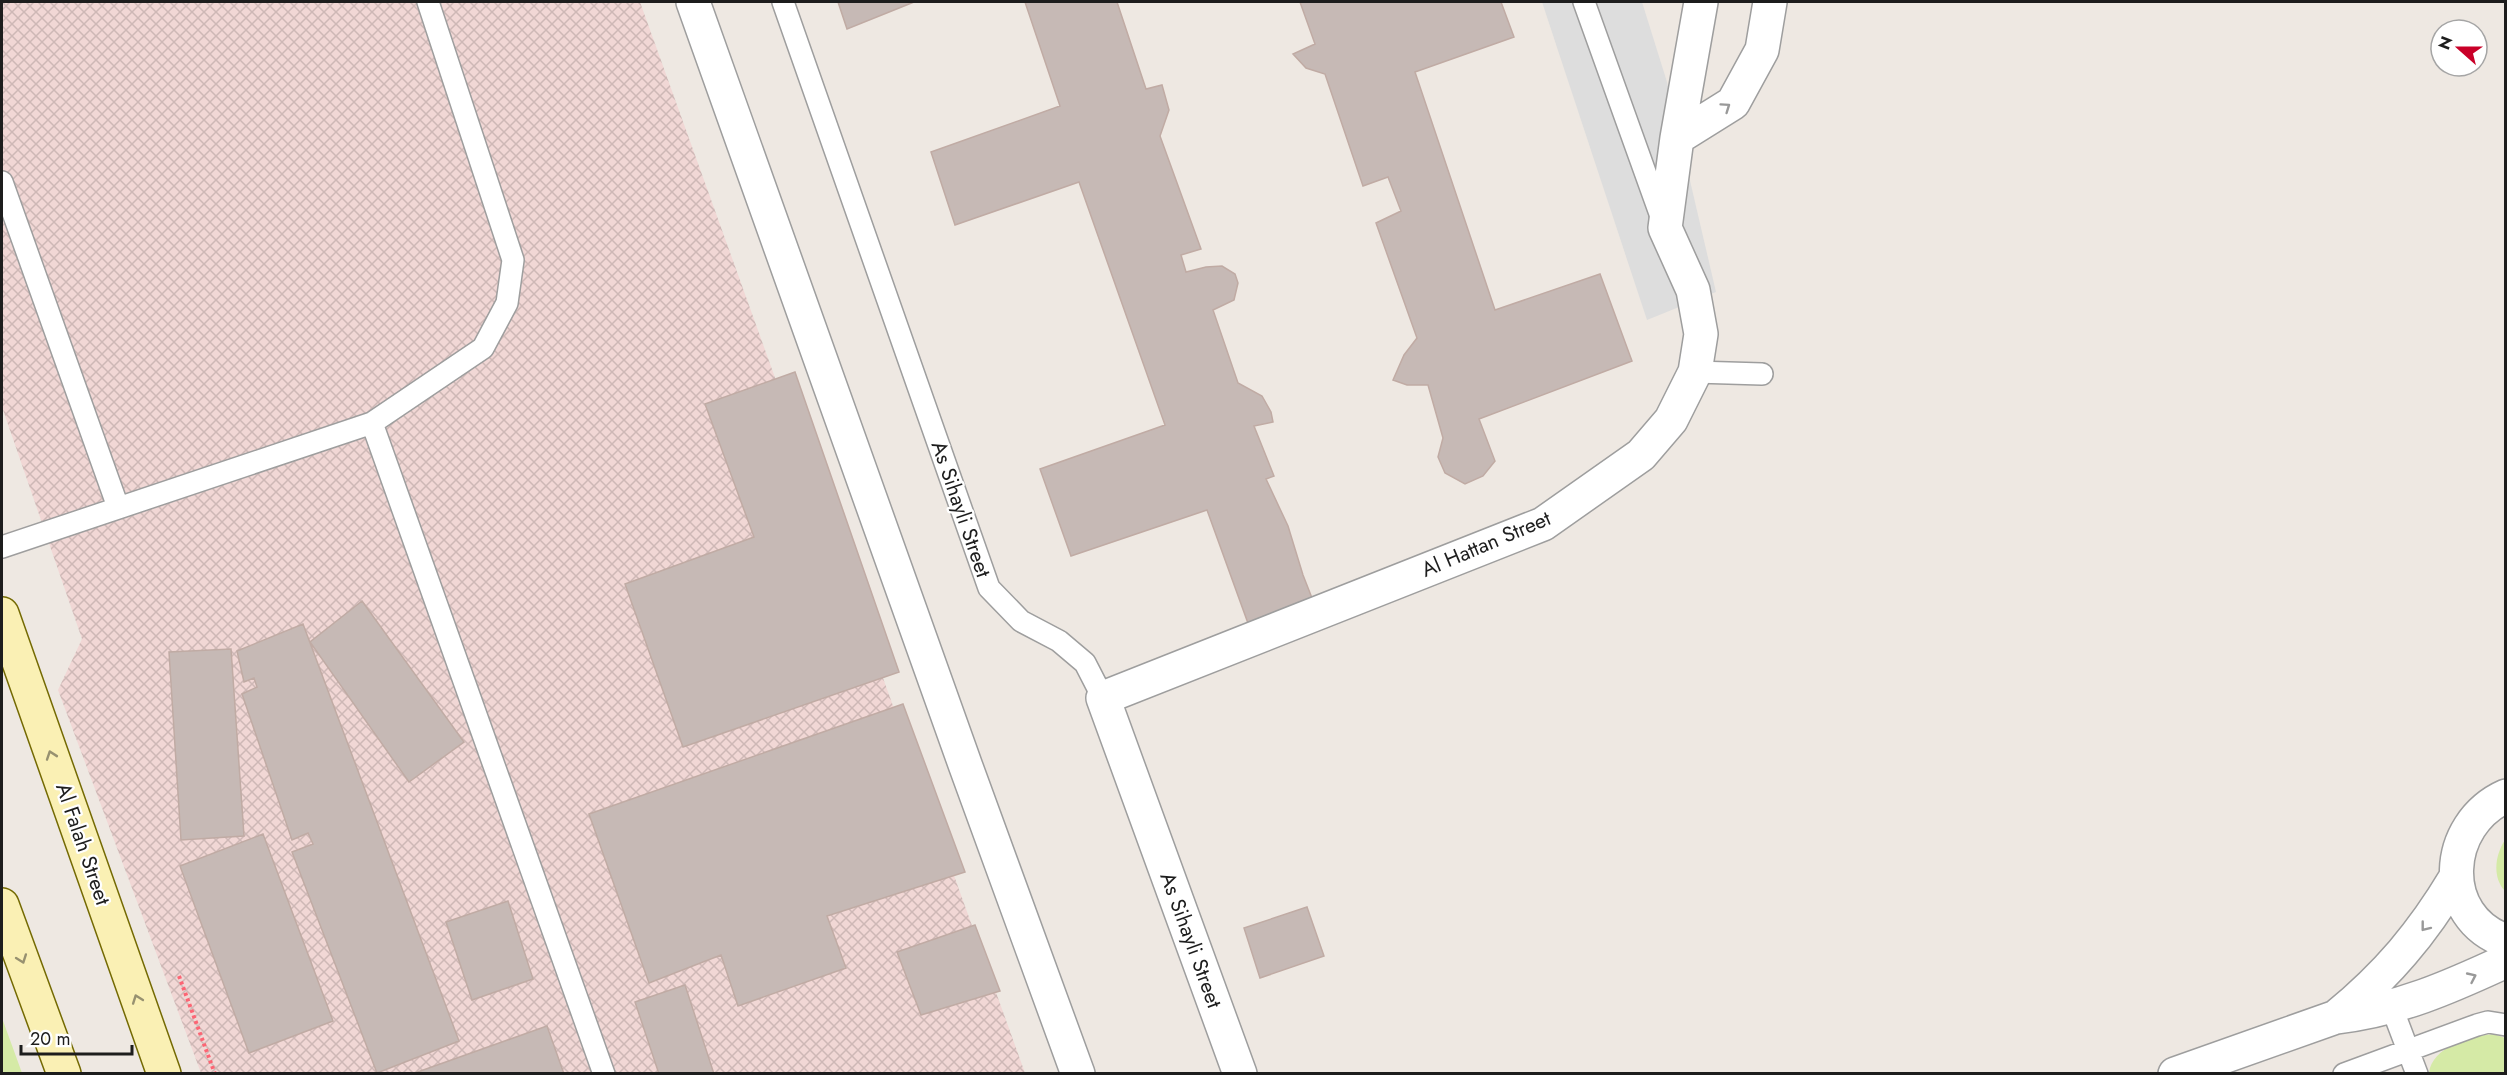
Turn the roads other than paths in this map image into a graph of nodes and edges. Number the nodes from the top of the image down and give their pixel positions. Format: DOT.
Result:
graph roads {
  1 [pos="428,2"];
  2 [pos="693,2"];
  3 [pos="783,2"];
  4 [pos="1584,2"];
  5 [pos="1701,2"];
  6 [pos="1770,2"];
  7 [pos="1677,138"];
  8 [pos="2,182"];
  9 [pos="1665,228"];
  10 [pos="1695,372"];
  11 [pos="1762,374"];
  12 [pos="372,423"];
  13 [pos="118,507"];
  14 [pos="2,547"];
  15 [pos="2,614"];
  16 [pos="1103,698"];
  17 [pos="2505,796"];
  18 [pos="2456,878"];
  19 [pos="2,904"];
  20 [pos="2505,941"];
  21 [pos="2505,962"];
  22 [pos="2392,1008"];
  23 [pos="2336,1017"];
  24 [pos="2505,1025"];
  25 [pos="2407,1050"];
  26 [pos="64,1074"];
  27 [pos="164,1074"];
  28 [pos="604,1074"];
  29 [pos="1078,1074"];
  30 [pos="1240,1074"];
  31 [pos="2175,1074"];
  32 [pos="2344,1074"];
  33 [pos="2416,1074"];
  1 -- 12 [label="lane"];
  2 -- 29 [label="street"];
  3 -- 16 [label="lane, As Sihayli Street"];
  4 -- 9 [label="lane"];
  5 -- 7 [label="street"];
  7 -- 6 [label="street, one-way"];
  7 -- 9 [label="street"];
  8 -- 13 [label="lane"];
  9 -- 10 [label="street, Al Hattan Street"];
  10 -- 11 [label="lane"];
  10 -- 16 [label="street, Al Hattan Street"];
  12 -- 13 [label="lane"];
  12 -- 28 [label="lane"];
  13 -- 14 [label="lane"];
  27 -- 15 [label="main road, Al Falah Street, one-way"];
  16 -- 30 [label="street, As Sihayli Street"];
  17 -- 18 [label="street"];
  18 -- 20 [label="street"];
  18 -- 23 [label="street, one-way"];
  19 -- 26 [label="main road, one-way"];
  22 -- 21 [label="street, one-way"];
  22 -- 23 [label="street"];
  22 -- 25 [label="lane"];
  23 -- 31 [label="street"];
  24 -- 25 [label="lane"];
  25 -- 32 [label="lane"];
  25 -- 33 [label="lane"];
}
